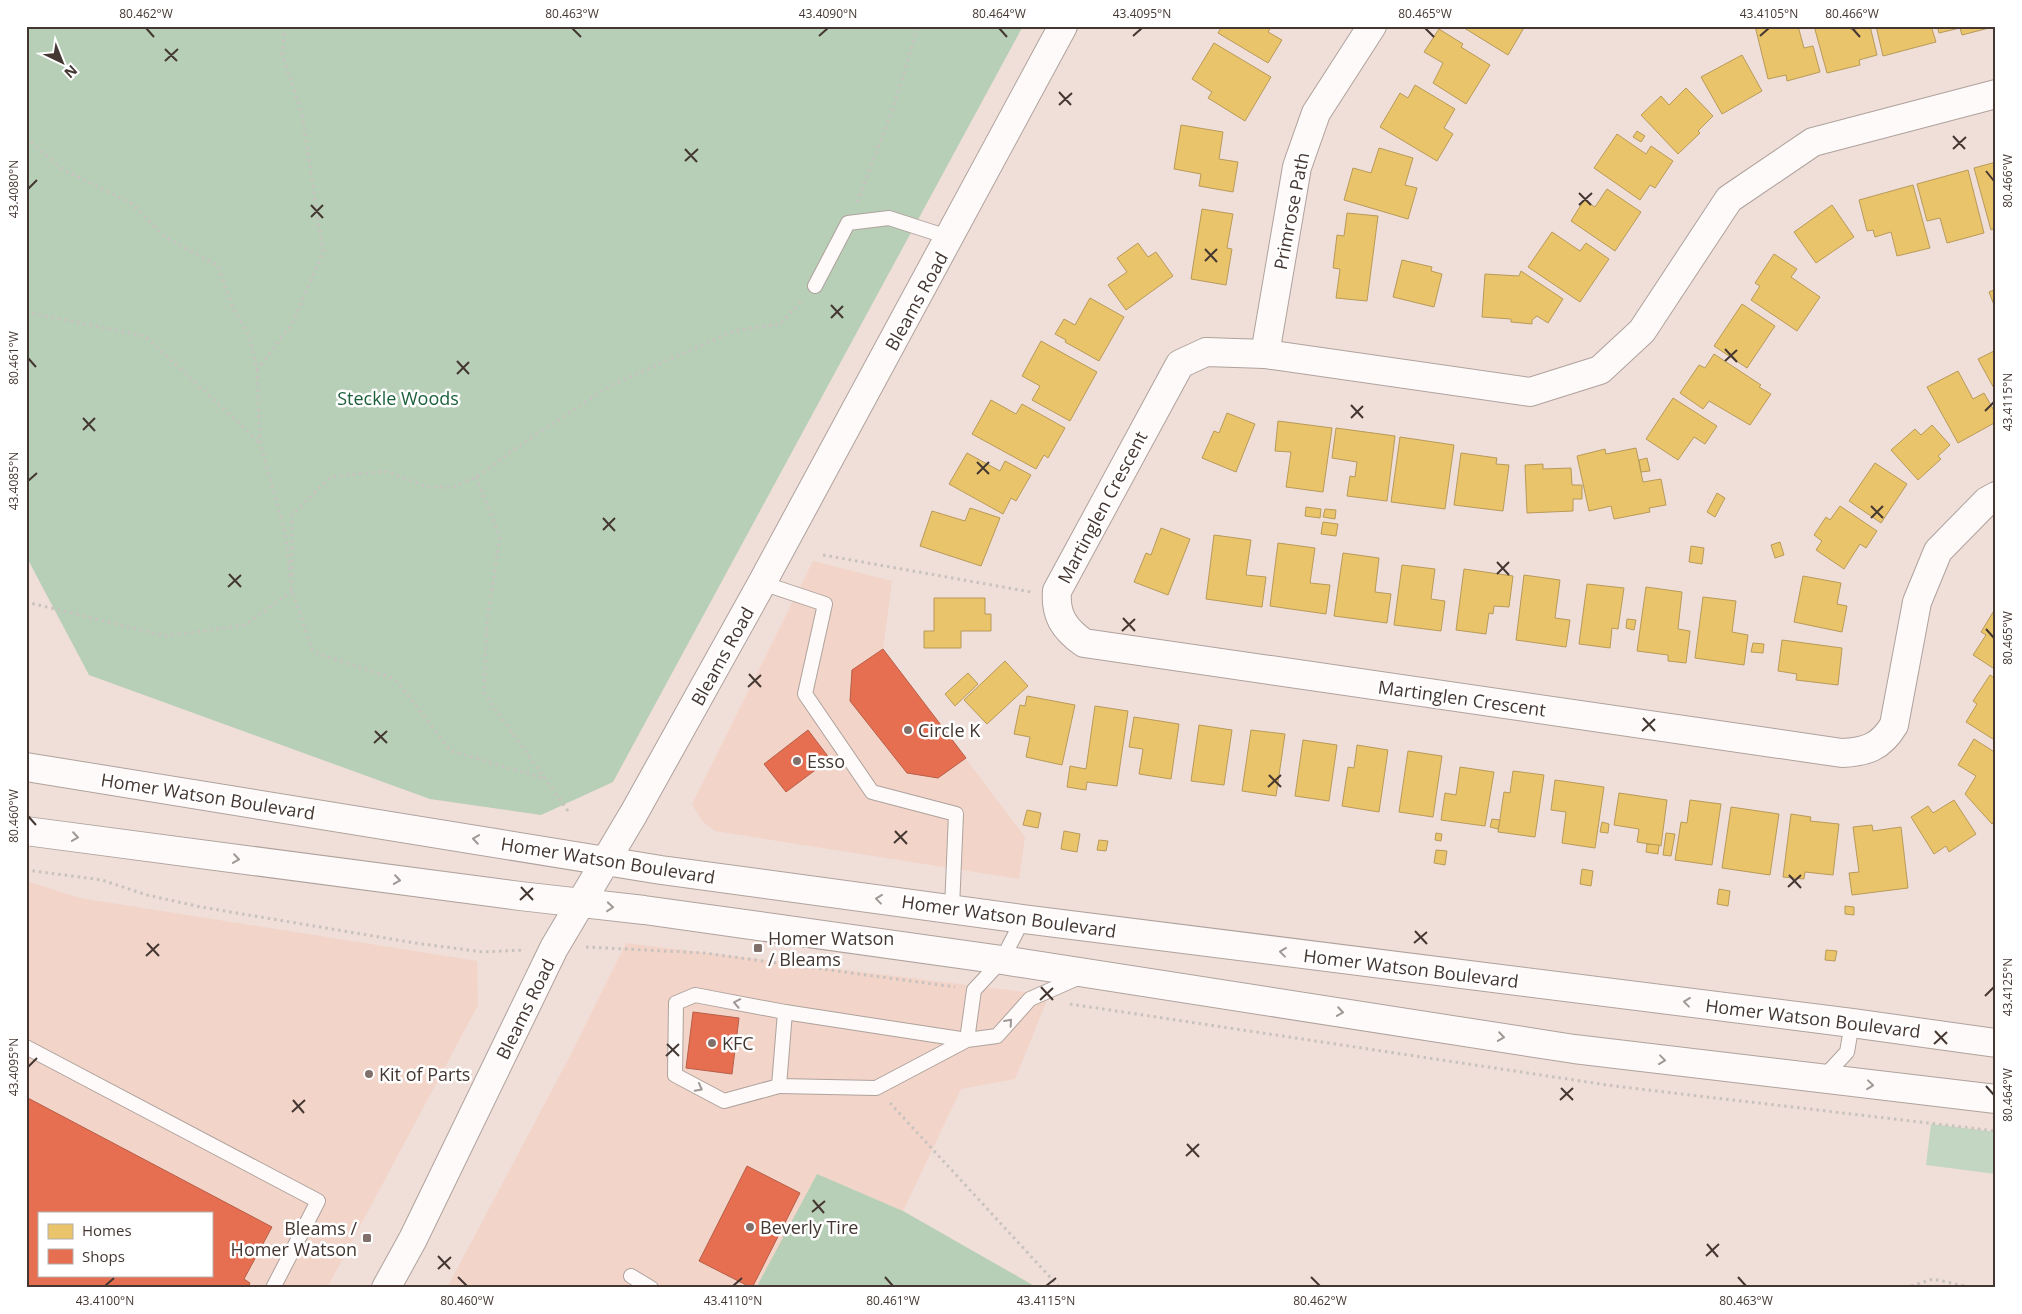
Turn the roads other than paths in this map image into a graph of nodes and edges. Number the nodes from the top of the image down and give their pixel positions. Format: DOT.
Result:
graph roads {
  1 [pos="1063,26"];
  2 [pos="1372,26"];
  3 [pos="1996,94"];
  4 [pos="951,238"];
  5 [pos="815,286"];
  6 [pos="1265,354"];
  7 [pos="1996,496"];
  8 [pos="762,583"];
  9 [pos="26,766"];
  10 [pos="26,831"];
  11 [pos="606,860"];
  12 [pos="581,904"];
  13 [pos="952,908"];
  14 [pos="1023,919"];
  15 [pos="1002,960"];
  16 [pos="1086,974"];
  17 [pos="785,1012"];
  18 [pos="1852,1023"];
  19 [pos="967,1040"];
  20 [pos="1996,1043"];
  21 [pos="26,1047"];
  22 [pos="1822,1080"];
  23 [pos="779,1086"];
  24 [pos="1996,1099"];
  25 [pos="631,1276"];
  26 [pos="272,1288"];
  27 [pos="386,1288"];
  28 [pos="651,1288"];
  1 -- 4 [label="main road, Bleams Road"];
  2 -- 6 [label="main road, Primrose Path"];
  3 -- 6 [label="main road, Martinglen Crescent"];
  4 -- 5 [label="lane"];
  4 -- 8 [label="main road, Bleams Road"];
  6 -- 7 [label="main road, Martinglen Crescent"];
  8 -- 11 [label="main road, Bleams Road"];
  8 -- 13 [label="lane"];
  11 -- 9 [label="main road, Homer Watson Boulevard, one-way"];
  10 -- 12 [label="main road, one-way"];
  11 -- 12 [label="main road, Bleams Road"];
  13 -- 11 [label="main road, Homer Watson Boulevard, one-way"];
  12 -- 15 [label="main road, one-way"];
  12 -- 27 [label="main road, Bleams Road"];
  13 -- 14 [label="main road, Homer Watson Boulevard"];
  14 -- 15 [label="lane"];
  18 -- 14 [label="main road, Homer Watson Boulevard, one-way"];
  15 -- 16 [label="main road"];
  15 -- 19 [label="lane"];
  19 -- 16 [label="lane, one-way"];
  16 -- 22 [label="main road, one-way"];
  17 -- 19 [label="lane"];
  17 -- 23 [label="lane"];
  17 -- 23 [label="lane, one-way"];
  18 -- 20 [label="main road, Homer Watson Boulevard"];
  18 -- 22 [label="lane"];
  19 -- 23 [label="lane"];
  21 -- 26 [label="lane"];
  22 -- 24 [label="main road, one-way"];
  25 -- 28 [label="lane"];
}
